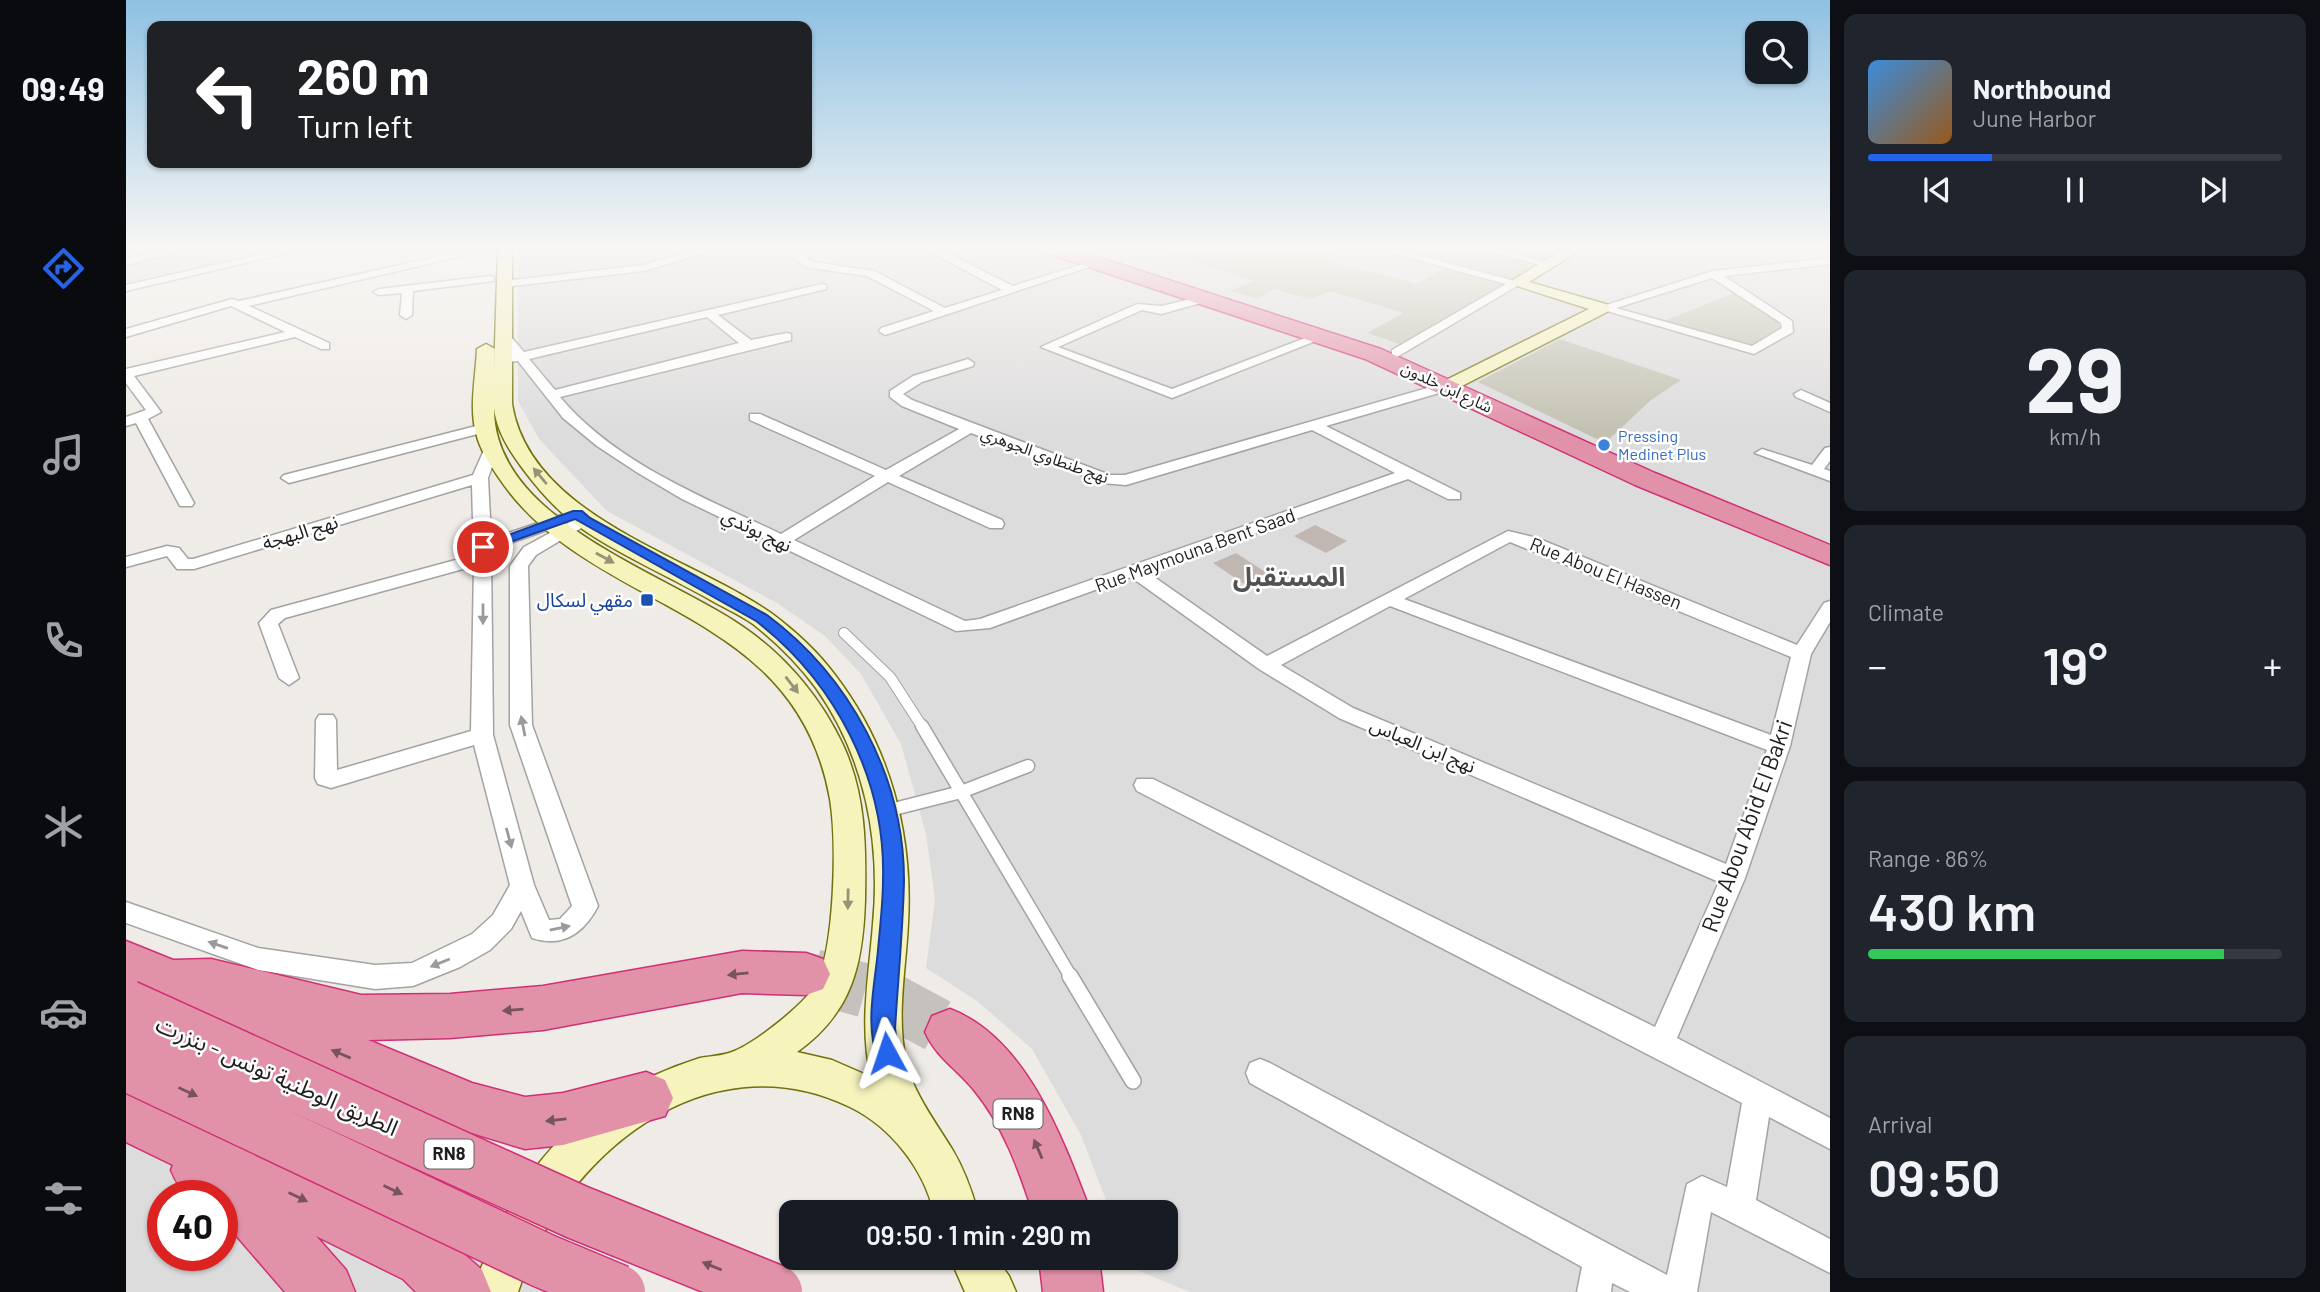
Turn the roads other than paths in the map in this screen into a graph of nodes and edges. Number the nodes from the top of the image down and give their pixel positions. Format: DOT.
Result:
graph roads {
  1 [pos="207,309"];
  2 [pos="246,309"];
  3 [pos="407,309"];
  4 [pos="499,309"];
  5 [pos="730,309"];
  6 [pos="939,309"];
  7 [pos="948,309"];
  8 [pos="1133,309"];
  9 [pos="1237,309"];
  10 [pos="1255,309"];
  11 [pos="1472,309"];
  12 [pos="1600,309"];
  13 [pos="1608,309"];
  14 [pos="1768,309"];
  15 [pos="942,311"];
  16 [pos="710,314"];
  17 [pos="407,315"];
  18 [pos="885,331"];
  19 [pos="126,333"];
  20 [pos="295,333"];
  21 [pos="1322,336"];
  22 [pos="787,337"];
  23 [pos="749,344"];
  24 [pos="325,346"];
  25 [pos="503,353"];
  26 [pos="1397,353"];
  27 [pos="968,363"];
  28 [pos="1455,384"];
  29 [pos="1801,394"];
  30 [pos="551,395"];
  31 [pos="1830,408"];
  32 [pos="755,417"];
  33 [pos="133,420"];
  34 [pos="1313,425"];
  35 [pos="970,428"];
  36 [pos="487,439"];
  37 [pos="1830,451"];
  38 [pos="1762,453"];
  39 [pos="1823,473"];
  40 [pos="1406,474"];
  41 [pos="887,476"];
  42 [pos="289,478"];
  43 [pos="480,478"];
  44 [pos="1454,496"];
  45 [pos="186,503"];
  46 [pos="569,523"];
  47 [pos="996,524"];
  48 [pos="780,541"];
  49 [pos="1830,543"];
  50 [pos="483,553"];
  51 [pos="1830,556"];
  52 [pos="126,562"];
  53 [pos="1135,572"];
  54 [pos="1387,599"];
  55 [pos="1830,607"];
  56 [pos="983,624"];
  57 [pos="844,633"];
  58 [pos="1801,654"];
  59 [pos="1266,665"];
  60 [pos="289,678"];
  61 [pos="327,720"];
  62 [pos="482,735"];
  63 [pos="1779,746"];
  64 [pos="1028,766"];
  65 [pos="1145,785"];
  66 [pos="961,792"];
  67 [pos="886,811"];
  68 [pos="1733,878"];
  69 [pos="522,885"];
  70 [pos="126,912"];
  71 [pos="806,974"];
  72 [pos="141,984"];
  73 [pos="950,1032"];
  74 [pos="1661,1044"];
  75 [pos="126,1063"];
  76 [pos="744,1067"];
  77 [pos="1260,1073"];
  78 [pos="1133,1081"];
  79 [pos="1758,1096"];
  80 [pos="646,1098"];
  81 [pos="126,1114"];
  82 [pos="126,1121"];
  83 [pos="1830,1134"];
  84 [pos="930,1152"];
  85 [pos="952,1200"];
  86 [pos="1057,1200"];
  87 [pos="1739,1208"];
  88 [pos="1830,1257"];
  89 [pos="1600,1259"];
  90 [pos="965,1270"];
  91 [pos="976,1270"];
  92 [pos="324,1292"];
  93 [pos="460,1292"];
  94 [pos="495,1292"];
  95 [pos="618,1292"];
  96 [pos="775,1292"];
  97 [pos="965,1292"];
  98 [pos="993,1292"];
  99 [pos="1594,1292"];
  100 [pos="1665,1292"];
  101 [pos="1680,1292"];
  1 -- 19 [label="street"];
  2 -- 20 [label="street"];
  3 -- 17 [label="street"];
  4 -- 25 [label="street"];
  5 -- 16 [label="street"];
  6 -- 15 [label="street"];
  7 -- 15 [label="street"];
  8 -- 21 [label="street"];
  9 -- 21 [label="highway, شارع ابن خلدون"];
  10 -- 26 [label="highway, شارع ابن خلدون"];
  11 -- 26 [label="street"];
  12 -- 28 [label="street"];
  13 -- 14 [label="street"];
  15 -- 18 [label="street"];
  16 -- 23 [label="street"];
  16 -- 25 [label="street"];
  20 -- 24 [label="street"];
  20 -- 33 [label="street"];
  21 -- 28 [label="highway, شارع ابن خلدون"];
  22 -- 23 [label="street"];
  23 -- 30 [label="street"];
  25 -- 30 [label="street, نهج بوثدي"];
  25 -- 36 [label="street"];
  46 -- 25 [label="street, one-way"];
  26 -- 28 [label="highway, شارع ابن خلدون"];
  27 -- 35 [label="street"];
  28 -- 34 [label="street, نهج طنطاوي الجوهري"];
  28 -- 49 [label="highway, شارع ابن خلدون"];
  28 -- 51 [label="highway, شارع ابن خلدون"];
  29 -- 31 [label="street"];
  30 -- 48 [label="street, نهج بوثدي"];
  32 -- 41 [label="street"];
  33 -- 45 [label="street"];
  34 -- 35 [label="street, نهج طنطاوي الجوهري"];
  34 -- 40 [label="street"];
  35 -- 41 [label="street, نهج طنطاوي الجوهري"];
  36 -- 42 [label="street"];
  36 -- 43 [label="street"];
  36 -- 46 [label="street"];
  37 -- 39 [label="street"];
  38 -- 39 [label="street"];
  40 -- 44 [label="street"];
  40 -- 53 [label="street, Rue Maymouna Bent Saad"];
  41 -- 47 [label="street"];
  41 -- 48 [label="street, نهج طنطاوي الجوهري"];
  43 -- 50 [label="street"];
  43 -- 52 [label="street, نهج البهجة"];
  46 -- 50 [label="street"];
  46 -- 67 [label="street"];
  69 -- 46 [label="street, one-way"];
  46 -- 76 [label="street, one-way"];
  48 -- 56 [label="street, نهج بوثدي"];
  50 -- 60 [label="street"];
  50 -- 62 [label="street, one-way"];
  53 -- 56 [label="street, Rue Maymouna Bent Saad"];
  53 -- 59 [label="street, نهج ابن العباس"];
  54 -- 58 [label="street, Rue Abou El Hassen"];
  54 -- 59 [label="street, Rue Abou El Hassen"];
  54 -- 63 [label="street"];
  55 -- 58 [label="street, Rue Abou Abid El Bakri"];
  57 -- 66 [label="lane"];
  58 -- 63 [label="street, Rue Abou Abid El Bakri"];
  59 -- 68 [label="street, نهج ابن العباس"];
  61 -- 62 [label="street"];
  62 -- 69 [label="street, one-way"];
  63 -- 68 [label="street, Rue Abou Abid El Bakri"];
  64 -- 66 [label="lane"];
  65 -- 74 [label="street"];
  66 -- 67 [label="lane"];
  66 -- 78 [label="lane"];
  67 -- 84 [label="street"];
  68 -- 74 [label="street, Rue Abou Abid El Bakri"];
  69 -- 70 [label="street, one-way"];
  71 -- 72 [label="highway, one-way"];
  80 -- 72 [label="highway, one-way"];
  96 -- 72 [label="highway, الطريق الوطنية تونس - بنزرت / RN8, one-way, bridge"];
  86 -- 73 [label="highway, RN8, one-way"];
  74 -- 79 [label="street"];
  75 -- 95 [label="highway, one-way, bridge"];
  76 -- 80 [label="street"];
  76 -- 84 [label="street"];
  77 -- 89 [label="street"];
  79 -- 83 [label="street"];
  79 -- 87 [label="street"];
  80 -- 94 [label="street"];
  81 -- 93 [label="highway, one-way"];
  82 -- 92 [label="highway"];
  84 -- 85 [label="street"];
  87 -- 88 [label="street"];
  87 -- 101 [label="street"];
  89 -- 99 [label="street"];
  89 -- 100 [label="street"];
  90 -- 97 [label="street"];
  91 -- 98 [label="street"];
}
